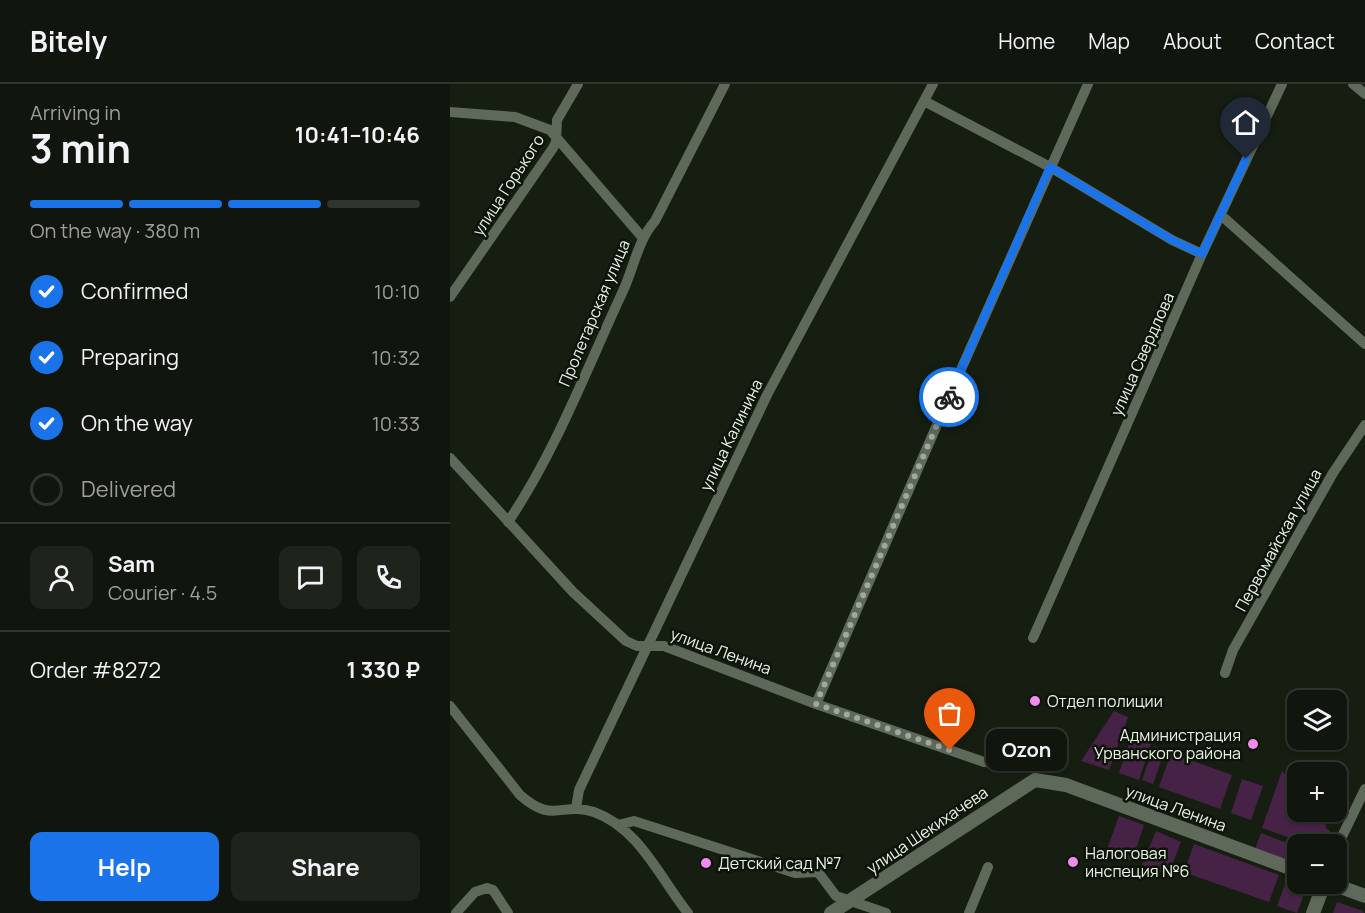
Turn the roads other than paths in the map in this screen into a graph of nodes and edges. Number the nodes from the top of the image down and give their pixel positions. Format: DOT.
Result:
graph roads {
  1 [pos="578,84"];
  2 [pos="725,84"];
  3 [pos="933,84"];
  4 [pos="1089,84"];
  5 [pos="1282,84"];
  6 [pos="1353,84"];
  7 [pos="1365,94"];
  8 [pos="924,101"];
  9 [pos="450,111"];
  10 [pos="557,135"];
  11 [pos="1050,167"];
  12 [pos="1222,216"];
  13 [pos="642,237"];
  14 [pos="1202,254"];
  15 [pos="450,297"];
  16 [pos="1365,344"];
  17 [pos="1365,425"];
  18 [pos="450,458"];
  19 [pos="508,522"];
  20 [pos="1033,638"];
  21 [pos="647,646"];
  22 [pos="1225,673"];
  23 [pos="816,704"];
  24 [pos="450,706"];
  25 [pos="1011,764"];
  26 [pos="1043,780"];
  27 [pos="1365,789"];
  28 [pos="576,808"];
  29 [pos="618,825"];
  30 [pos="1343,834"];
  31 [pos="988,867"];
  32 [pos="1287,867"];
  33 [pos="1347,889"];
  34 [pos="1320,894"];
  35 [pos="1365,896"];
  36 [pos="850,900"];
  37 [pos="456,913"];
  38 [pos="508,913"];
  39 [pos="688,913"];
  40 [pos="831,913"];
  41 [pos="886,913"];
  42 [pos="969,913"];
  43 [pos="1313,913"];
  1 -- 10 [label="street, улица Горького"];
  2 -- 13 [label="street, Пролетарская улица"];
  3 -- 8 [label="street, улица Калинина"];
  4 -- 11 [label="street"];
  5 -- 12 [label="street, улица Свердлова"];
  6 -- 7 [label="street"];
  8 -- 11 [label="street"];
  8 -- 21 [label="street, улица Калинина"];
  9 -- 10 [label="street"];
  10 -- 13 [label="street"];
  10 -- 15 [label="street, улица Горького"];
  11 -- 14 [label="street"];
  11 -- 23 [label="street"];
  12 -- 14 [label="street, улица Свердлова"];
  12 -- 16 [label="street"];
  13 -- 19 [label="street, Пролетарская улица"];
  14 -- 20 [label="street, улица Свердлова"];
  17 -- 22 [label="street, Первомайская улица"];
  18 -- 19 [label="street, улица Ленина"];
  19 -- 21 [label="street, улица Ленина"];
  21 -- 23 [label="street, улица Ленина"];
  21 -- 28 [label="street, улица Калинина"];
  23 -- 25 [label="street, улица Ленина"];
  24 -- 28 [label="street"];
  26 -- 32 [label="street, улица Ленина"];
  26 -- 36 [label="street, улица Шекихачева"];
  27 -- 30 [label="street"];
  28 -- 29 [label="street"];
  29 -- 36 [label="street"];
  29 -- 39 [label="street"];
  31 -- 42 [label="street"];
  33 -- 35 [label="street"];
  34 -- 43 [label="street"];
  36 -- 40 [label="street, улица Шекихачева"];
  36 -- 41 [label="street"];
  37 -- 38 [label="street"];
}
